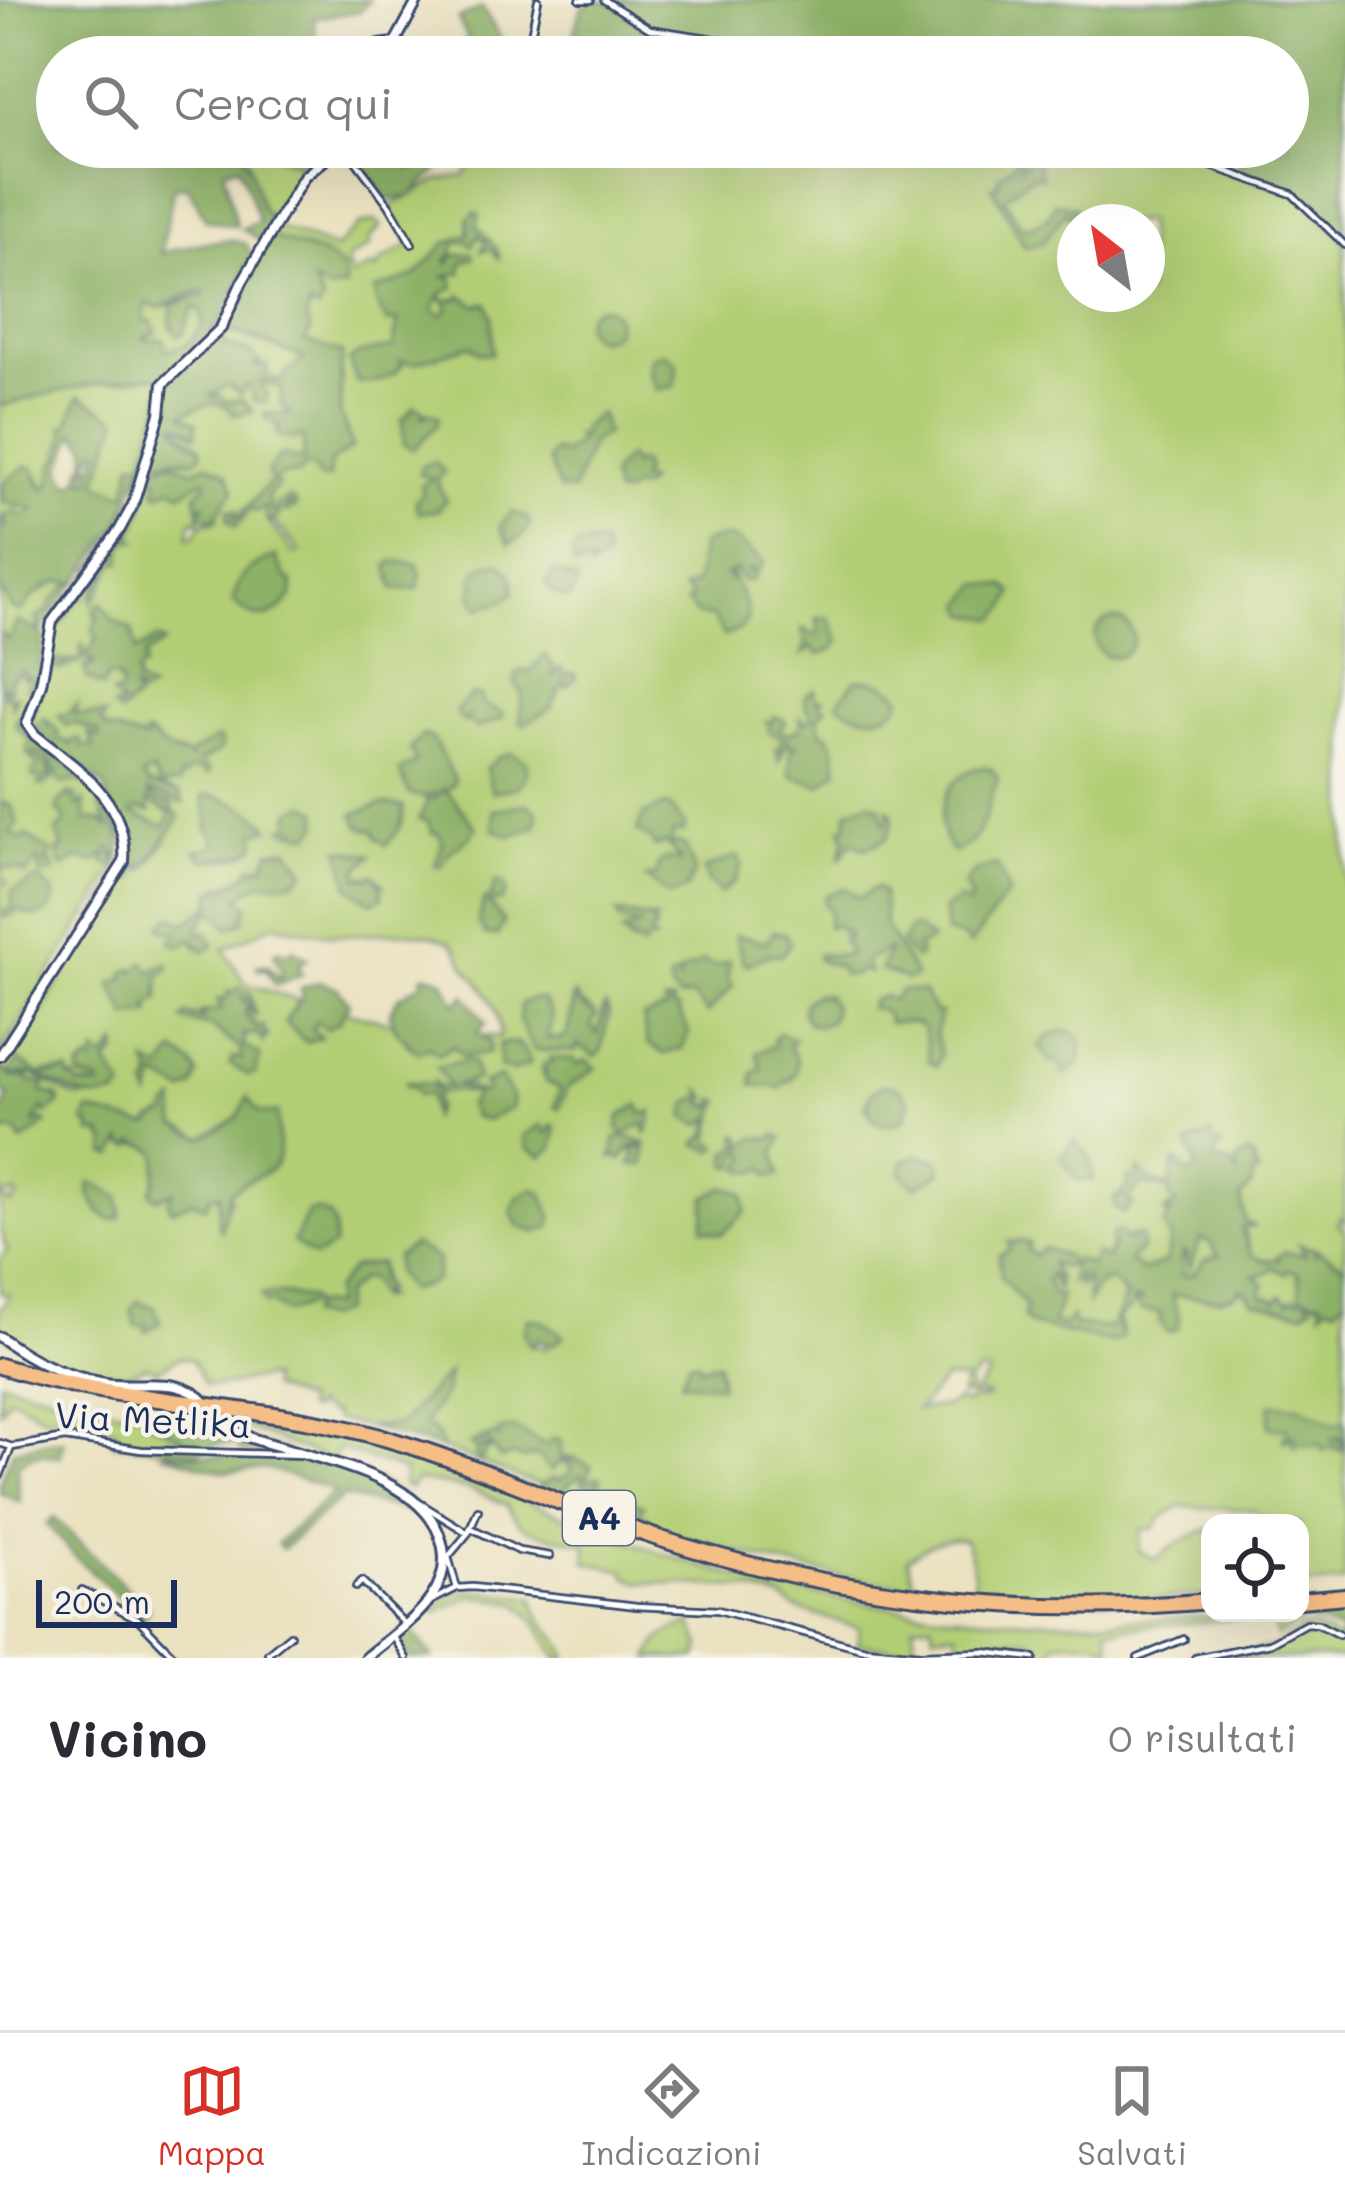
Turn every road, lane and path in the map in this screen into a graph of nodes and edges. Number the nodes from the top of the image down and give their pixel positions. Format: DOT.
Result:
graph roads {
  1 [pos="418,0"];
  2 [pos="538,0"];
  3 [pos="580,0"];
  4 [pos="591,0"];
  5 [pos="604,0"];
  6 [pos="615,2"];
  7 [pos="397,36"];
  8 [pos="532,36"];
  9 [pos="695,36"];
  10 [pos="316,168"];
  11 [pos="358,168"];
  12 [pos="1217,168"];
  13 [pos="412,243"];
  14 [pos="1345,245"];
  15 [pos="0,1056"];
  16 [pos="0,1337"];
  17 [pos="0,1370"];
  18 [pos="206,1402"];
  19 [pos="223,1422"];
  20 [pos="0,1443"];
  21 [pos="12,1447"];
  22 [pos="304,1454"];
  23 [pos="0,1476"];
  24 [pos="418,1502"];
  25 [pos="478,1510"];
  26 [pos="470,1530"];
  27 [pos="550,1556"];
  28 [pos="356,1587"];
  29 [pos="457,1588"];
  30 [pos="82,1590"];
  31 [pos="1345,1592"];
  32 [pos="1309,1595"];
  33 [pos="431,1600"];
  34 [pos="1201,1605"];
  35 [pos="406,1625"];
  36 [pos="290,1635"];
  37 [pos="393,1635"];
  38 [pos="1339,1635"];
  39 [pos="1184,1639"];
  40 [pos="175,1658"];
  41 [pos="270,1658"];
  42 [pos="365,1658"];
  43 [pos="406,1658"];
  44 [pos="1034,1658"];
  45 [pos="1138,1658"];
  46 [pos="1195,1658"];
  1 -- 7 [label="street"];
  2 -- 8 [label="street"];
  3 -- 4 [label="street"];
  5 -- 6 [label="street"];
  6 -- 9 [label="street"];
  10 -- 15 [label="street"];
  11 -- 13 [label="street"];
  12 -- 14 [label="street"];
  16 -- 18 [label="street"];
  17 -- 34 [label="highway, A4"];
  19 -- 22 [label="street"];
  20 -- 21 [label="street, Via Metlika"];
  21 -- 22 [label="street, Via Metlika"];
  21 -- 23 [label="street"];
  22 -- 24 [label="street"];
  24 -- 26 [label="street"];
  24 -- 33 [label="street"];
  25 -- 26 [label="street"];
  26 -- 27 [label="street"];
  26 -- 29 [label="street"];
  28 -- 35 [label="street"];
  29 -- 33 [label="street"];
  29 -- 44 [label="street"];
  30 -- 40 [label="street"];
  31 -- 32 [label="highway"];
  33 -- 35 [label="street"];
  35 -- 37 [label="street"];
  36 -- 41 [label="street"];
  37 -- 42 [label="street"];
  37 -- 43 [label="street"];
  38 -- 46 [label="street"];
  39 -- 45 [label="street"];
}
